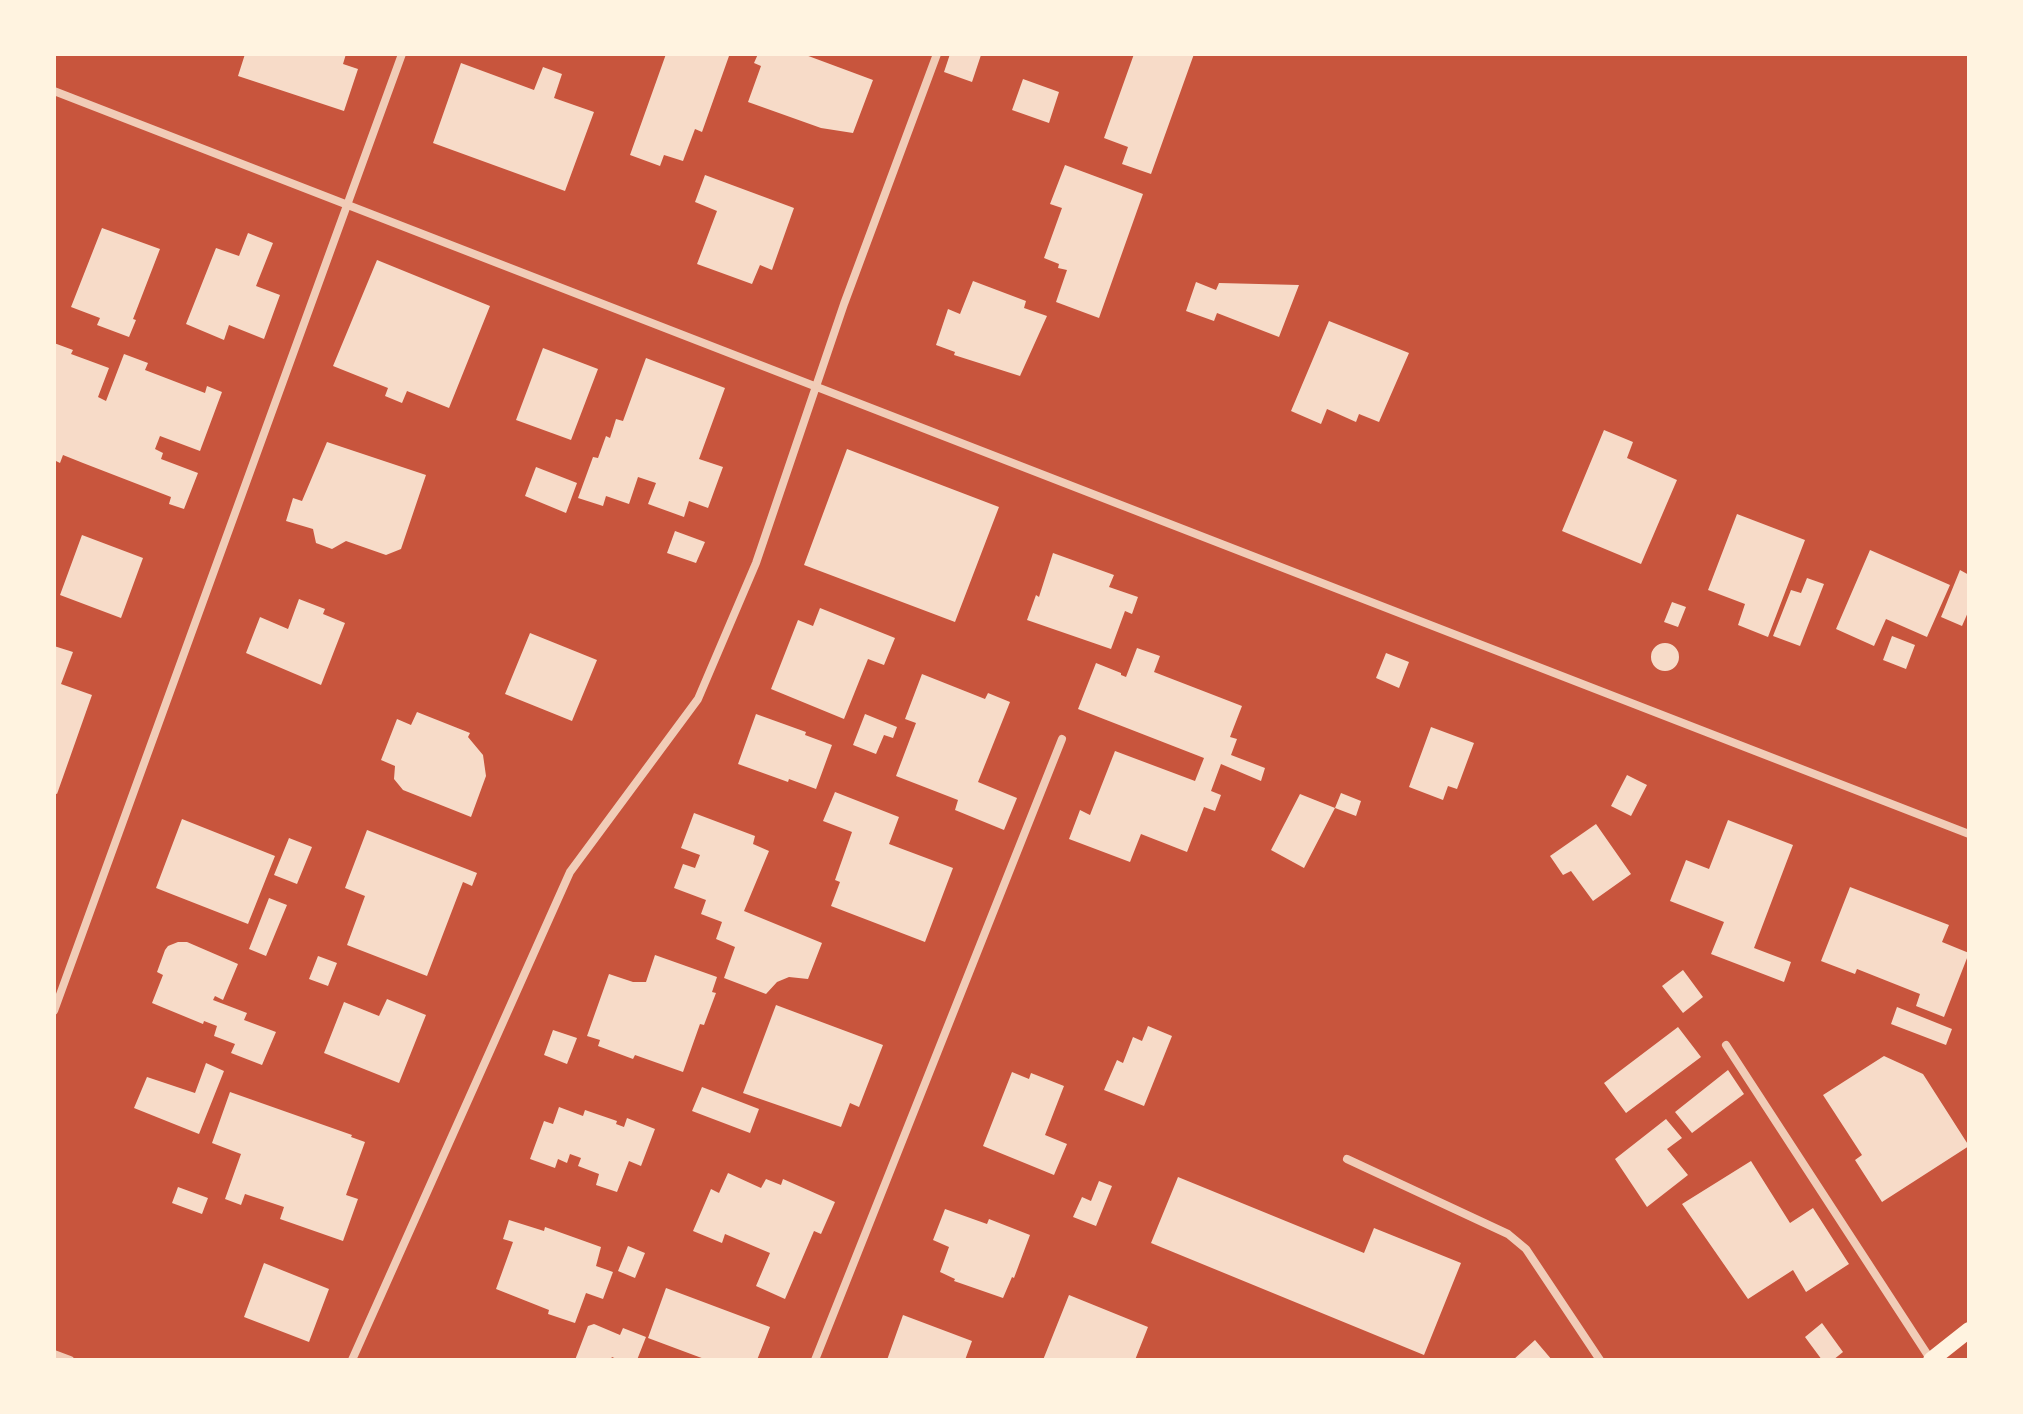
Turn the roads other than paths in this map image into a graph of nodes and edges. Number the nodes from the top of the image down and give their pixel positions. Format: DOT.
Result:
graph roads {
  1 [pos="402,54"];
  2 [pos="937,54"];
  3 [pos="54,91"];
  4 [pos="347,206"];
  5 [pos="815,385"];
  6 [pos="1062,739"];
  7 [pos="1969,834"];
  8 [pos="54,1011"];
  9 [pos="1726,1045"];
  10 [pos="1347,1159"];
  11 [pos="1969,1330"];
  12 [pos="54,1354"];
  13 [pos="70,1360"];
  14 [pos="352,1360"];
  15 [pos="815,1360"];
  16 [pos="1600,1360"];
  17 [pos="1931,1360"];
  1 -- 4 [label="street"];
  2 -- 5 [label="street"];
  3 -- 4 [label="street"];
  4 -- 5 [label="street"];
  4 -- 8 [label="street"];
  5 -- 7 [label="street"];
  5 -- 14 [label="street"];
  6 -- 15 [label="street"];
  9 -- 17 [label="street"];
  10 -- 16 [label="street"];
  11 -- 17 [label="main road"];
  12 -- 13 [label="street"];
}
